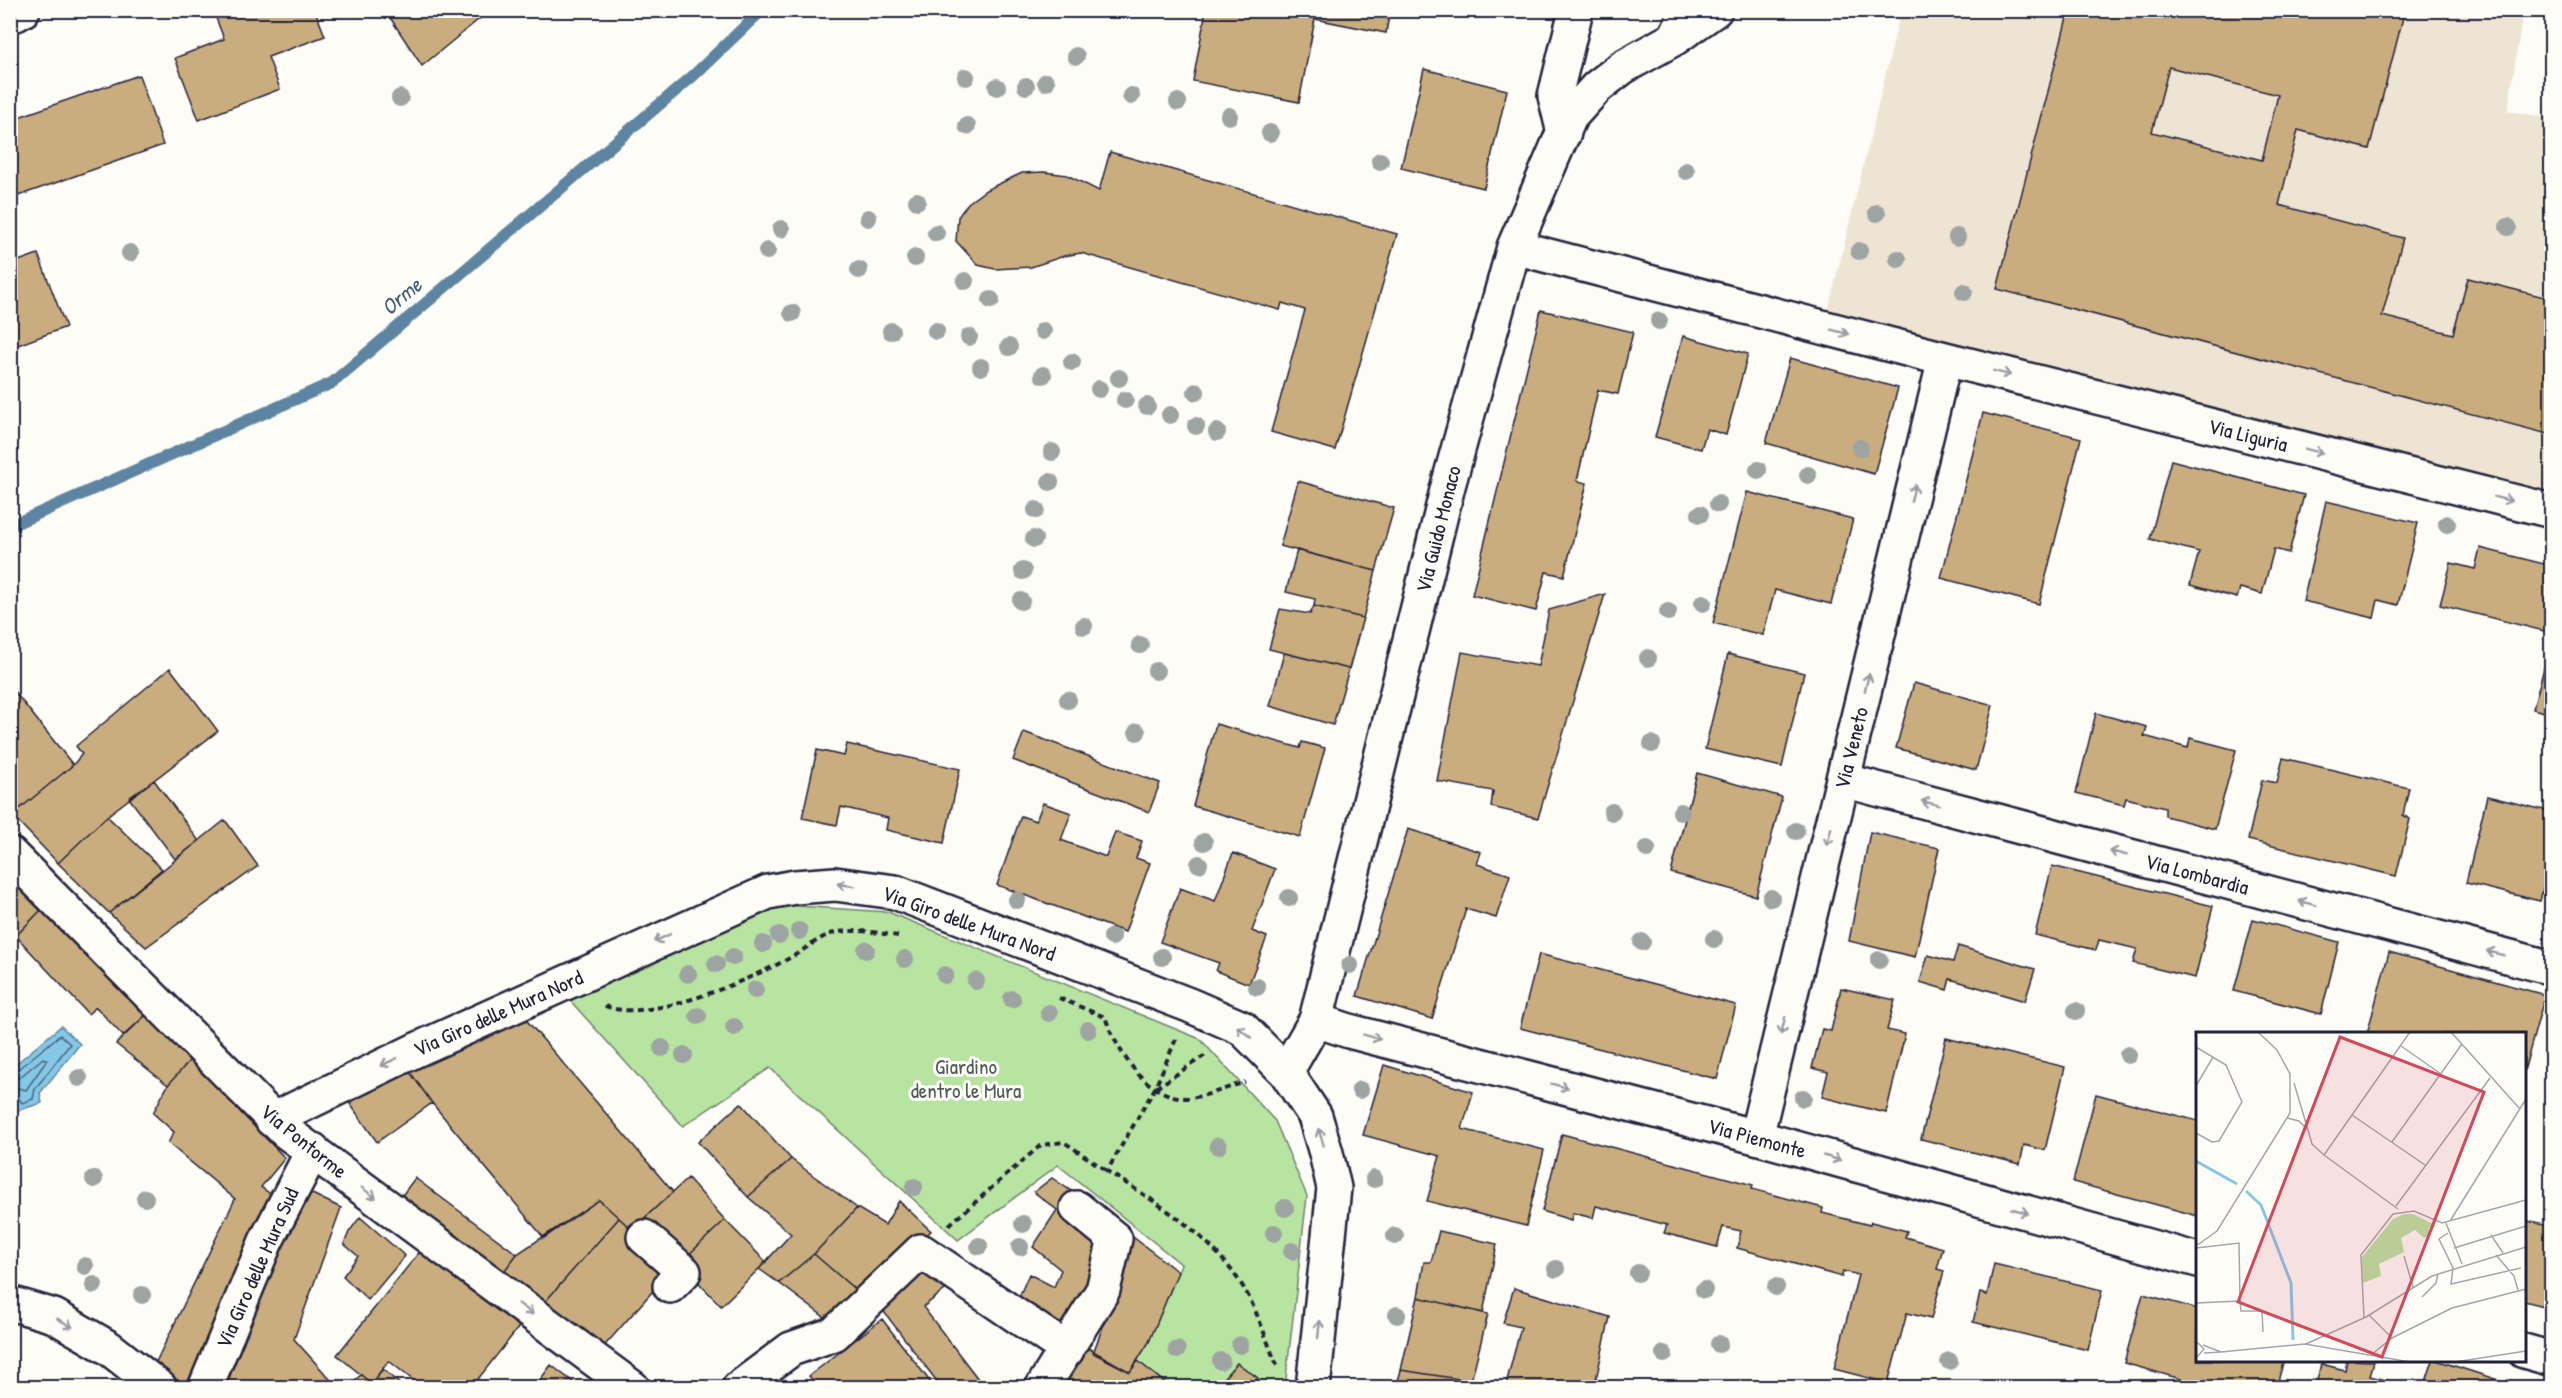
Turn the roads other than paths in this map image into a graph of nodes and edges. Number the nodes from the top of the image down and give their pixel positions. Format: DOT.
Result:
graph roads {
  1 [pos="1576,10"];
  2 [pos="1715,10"];
  3 [pos="1681,24"];
  4 [pos="1564,133"];
  5 [pos="1514,247"];
  6 [pos="1946,359"];
  7 [pos="2552,511"];
  8 [pos="1843,780"];
  9 [pos="10,854"];
  10 [pos="2552,968"];
  11 [pos="1316,1020"];
  12 [pos="1286,1072"];
  13 [pos="272,1120"];
  14 [pos="1756,1137"];
  15 [pos="313,1150"];
  16 [pos="1077,1208"];
  17 [pos="644,1238"];
  18 [pos="2196,1259"];
  19 [pos="670,1286"];
  20 [pos="10,1304"];
  21 [pos="1067,1350"];
  22 [pos="2526,1352"];
  23 [pos="2552,1359"];
  24 [pos="160,1388"];
  25 [pos="205,1388"];
  26 [pos="633,1388"];
  27 [pos="739,1388"];
  28 [pos="1042,1388"];
  29 [pos="1313,1388"];
  1 -- 4 [label="street"];
  2 -- 3 [label="street, Via Guido Monaco"];
  3 -- 4 [label="street, Via Guido Monaco"];
  4 -- 5 [label="street, Via Guido Monaco"];
  5 -- 6 [label="street, Via Liguria, one-way"];
  5 -- 11 [label="street, Via Guido Monaco"];
  6 -- 7 [label="street, Via Liguria, one-way"];
  8 -- 6 [label="street, Via Veneto, one-way"];
  10 -- 8 [label="street, Via Lombardia, one-way"];
  8 -- 14 [label="street, Via Veneto, one-way"];
  9 -- 13 [label="street, Via Pontorme"];
  11 -- 12 [label="street, Via Guido Monaco"];
  11 -- 14 [label="street, Via Piemonte, one-way"];
  12 -- 13 [label="street, Via Giro delle Mura Nord, one-way"];
  29 -- 12 [label="street, Via Giro delle Mura Nord, one-way"];
  13 -- 15 [label="street, Via Pontorme"];
  14 -- 18 [label="street, Via Piemonte, one-way"];
  15 -- 25 [label="street, Via Giro delle Mura Sud"];
  15 -- 26 [label="street, Via Pontorme, one-way"];
  16 -- 21 [label="street"];
  17 -- 19 [label="street"];
  20 -- 24 [label="street, one-way"];
  21 -- 27 [label="street"];
  21 -- 28 [label="street"];
  22 -- 23 [label="street"];
}
